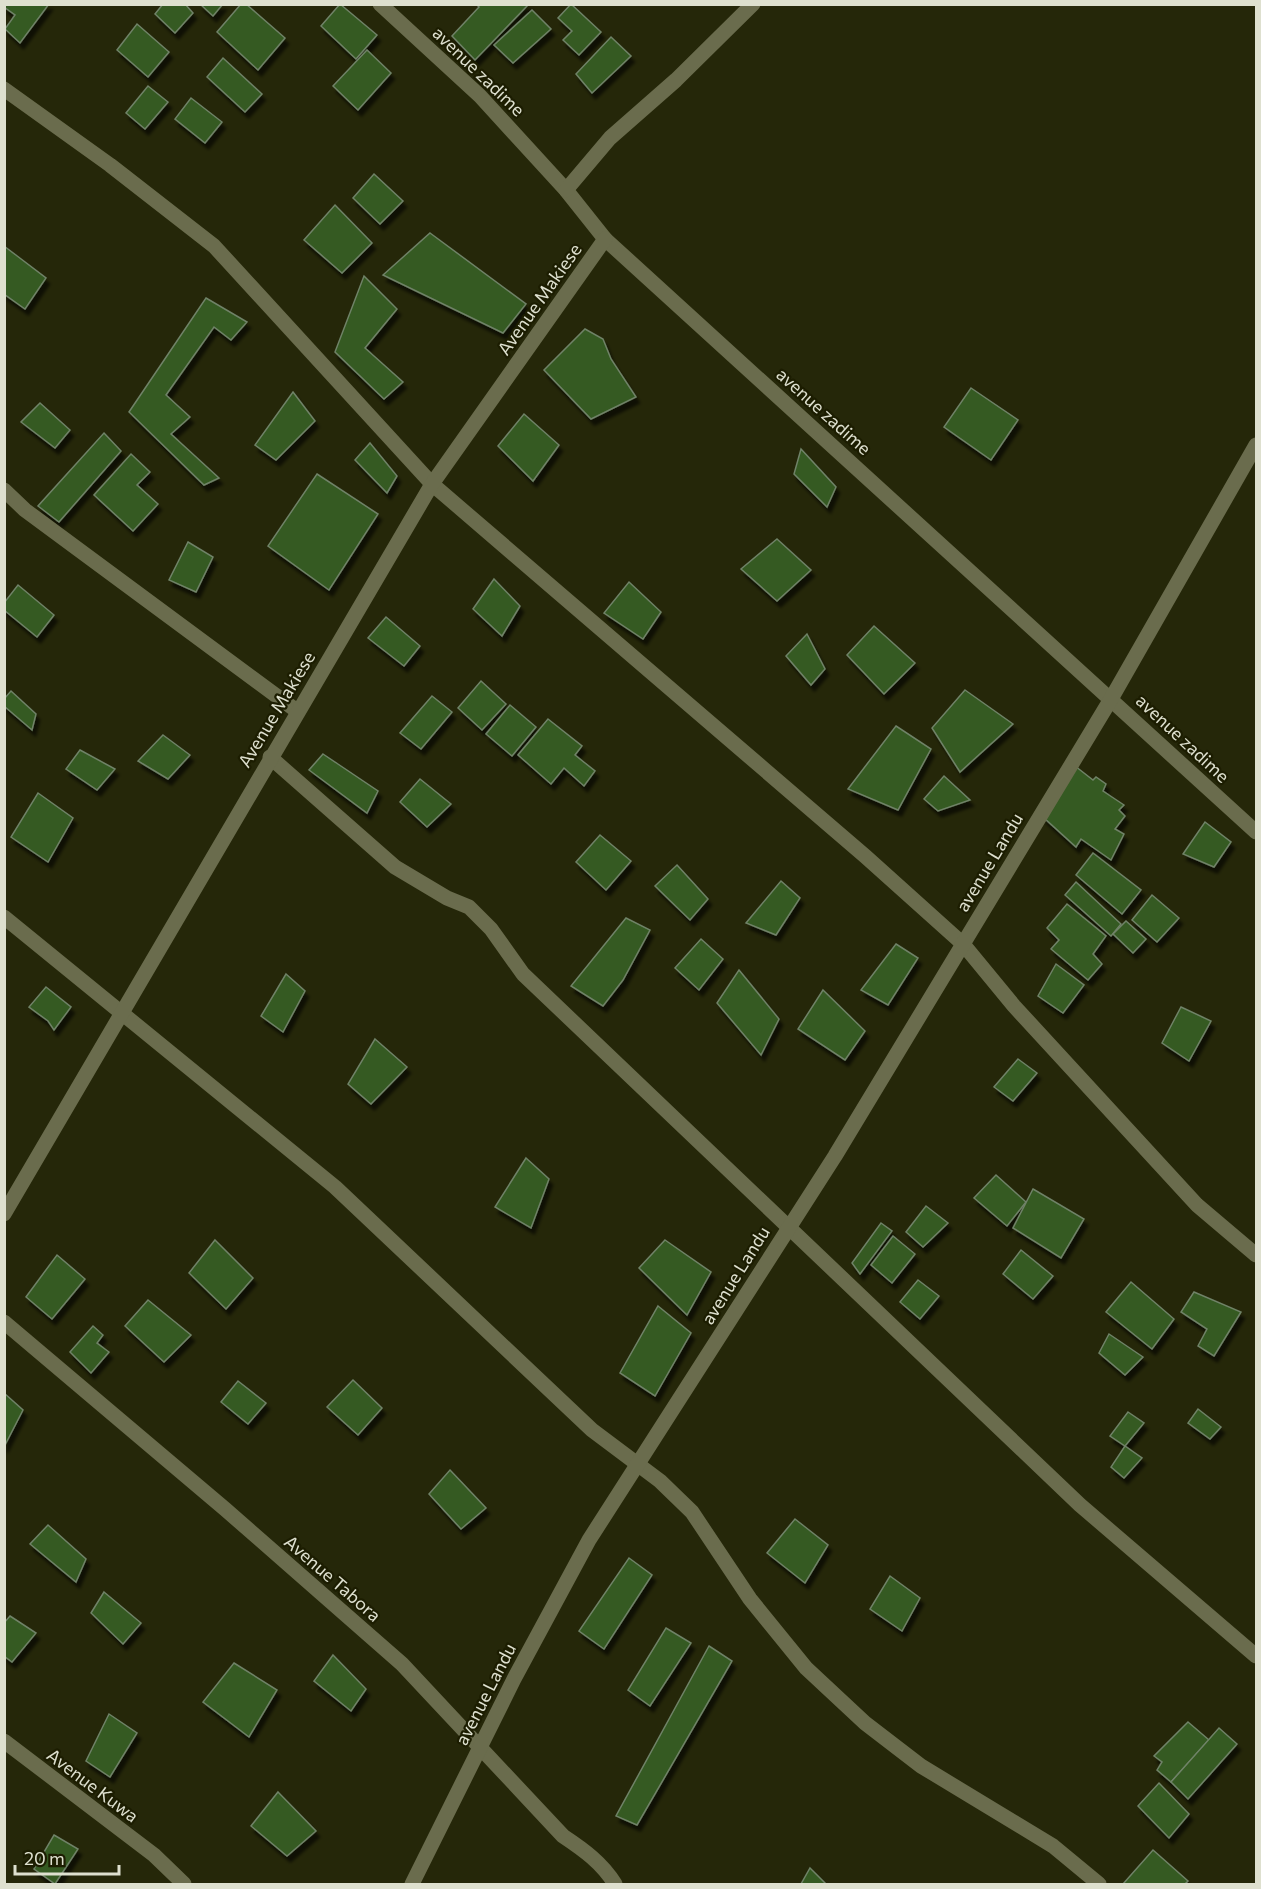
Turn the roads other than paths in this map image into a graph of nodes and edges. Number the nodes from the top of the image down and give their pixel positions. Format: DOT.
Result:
graph roads {
  1 [pos="380,4"];
  2 [pos="753,4"];
  3 [pos="4,89"];
  4 [pos="566,190"];
  5 [pos="605,239"];
  6 [pos="1257,445"];
  7 [pos="432,484"];
  8 [pos="4,490"];
  9 [pos="1111,699"];
  10 [pos="297,711"];
  11 [pos="270,757"];
  12 [pos="1257,832"];
  13 [pos="4,916"];
  14 [pos="963,945"];
  15 [pos="122,1011"];
  16 [pos="4,1214"];
  17 [pos="789,1227"];
  18 [pos="1257,1255"];
  19 [pos="4,1322"];
  20 [pos="637,1466"];
  21 [pos="1257,1656"];
  22 [pos="4,1741"];
  23 [pos="479,1748"];
  24 [pos="184,1884"];
  25 [pos="412,1884"];
  26 [pos="615,1884"];
  27 [pos="1099,1884"];
  1 -- 4 [label="street, avenue zadime"];
  2 -- 4 [label="street"];
  3 -- 7 [label="street"];
  4 -- 5 [label="street, avenue zadime"];
  5 -- 7 [label="street, Avenue Makiese"];
  5 -- 9 [label="street, avenue zadime"];
  6 -- 9 [label="street, avenue Landu"];
  7 -- 10 [label="street, Avenue Makiese"];
  7 -- 14 [label="street"];
  8 -- 10 [label="street"];
  9 -- 12 [label="street, avenue zadime"];
  9 -- 14 [label="street, avenue Landu"];
  10 -- 11 [label="street, Avenue Makiese"];
  11 -- 15 [label="street, Avenue Makiese"];
  11 -- 17 [label="street"];
  13 -- 15 [label="street"];
  14 -- 17 [label="street, avenue Landu"];
  14 -- 18 [label="street"];
  15 -- 16 [label="street, Avenue Makiese"];
  15 -- 20 [label="street"];
  17 -- 20 [label="street, avenue Landu"];
  17 -- 21 [label="street"];
  19 -- 23 [label="street, Avenue Tabora"];
  20 -- 23 [label="street, avenue Landu"];
  20 -- 27 [label="street"];
  22 -- 24 [label="street, Avenue Kuwa"];
  23 -- 25 [label="street, avenue Landu"];
  23 -- 26 [label="street, Avenue Tabora"];
}
